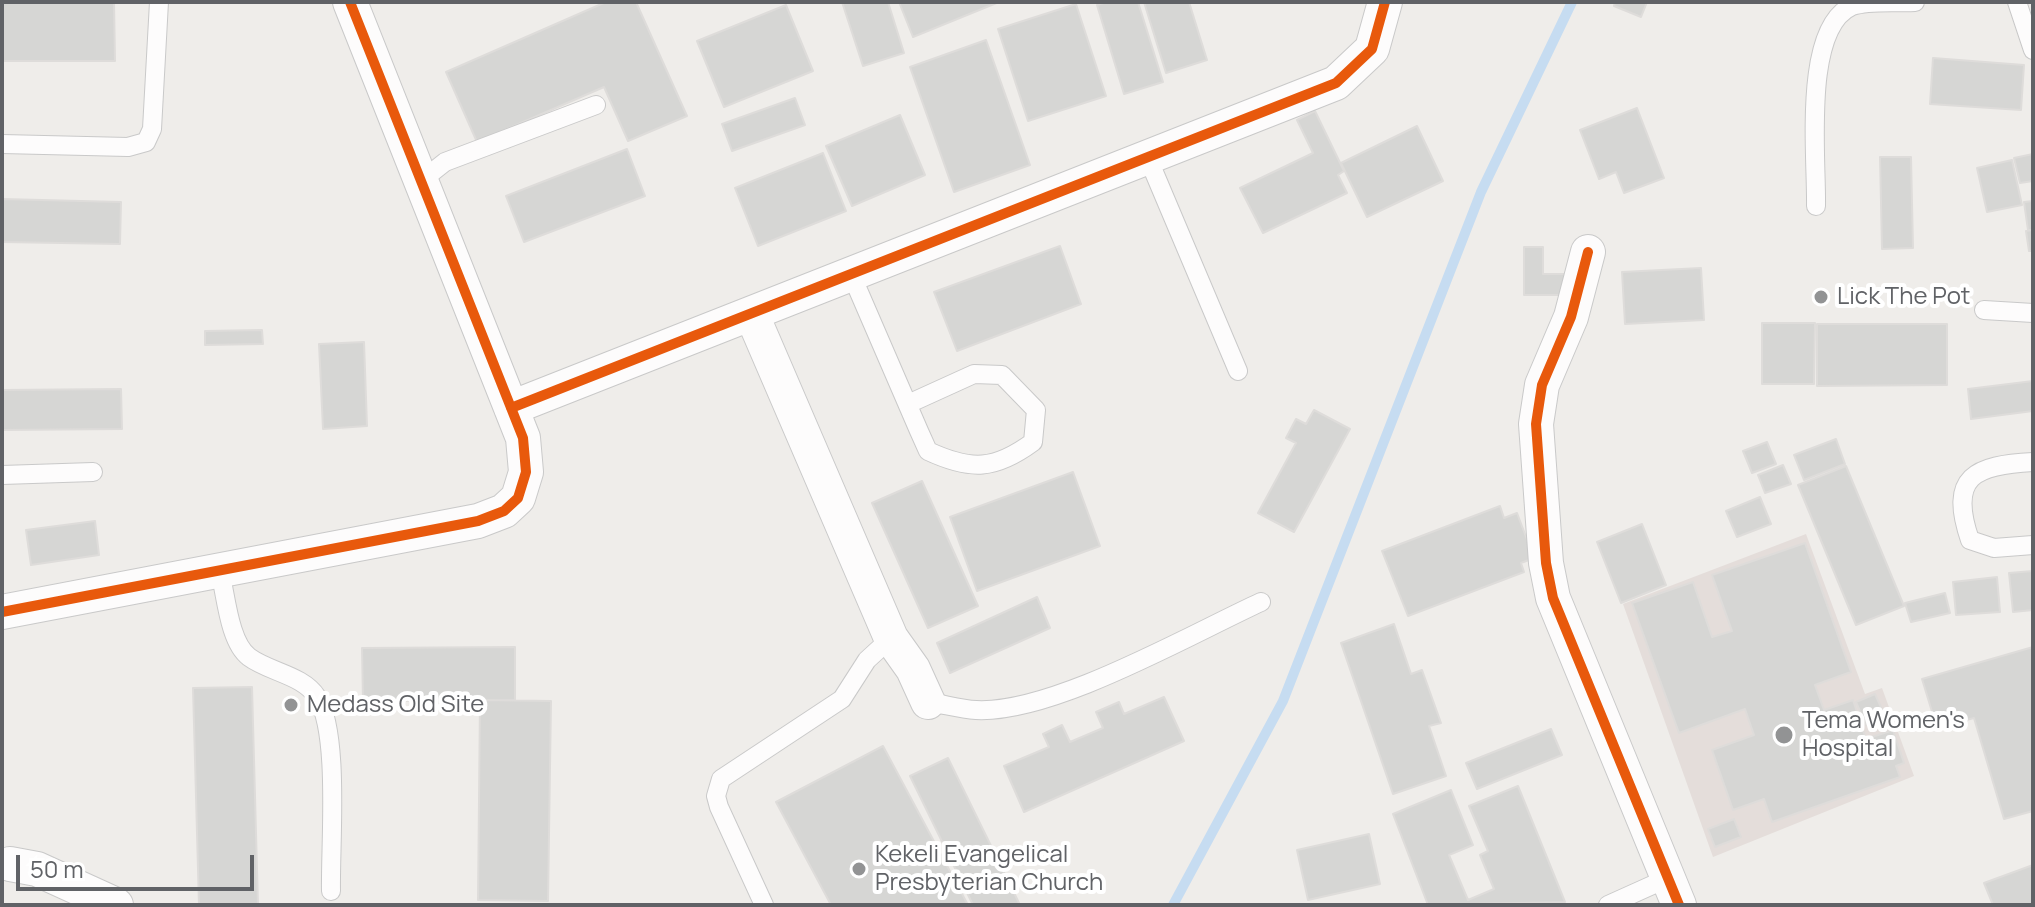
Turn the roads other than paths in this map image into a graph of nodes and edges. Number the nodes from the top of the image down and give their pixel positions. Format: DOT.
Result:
graph roads {
  1 [pos="159,2"];
  2 [pos="350,2"];
  3 [pos="1385,2"];
  4 [pos="1915,2"];
  5 [pos="2017,2"];
  6 [pos="2033,50"];
  7 [pos="596,105"];
  8 [pos="2,144"];
  9 [pos="1148,158"];
  10 [pos="421,181"];
  11 [pos="1816,206"];
  12 [pos="1588,252"];
  13 [pos="852,276"];
  14 [pos="1984,310"];
  15 [pos="2033,313"];
  16 [pos="752,315"];
  17 [pos="1238,371"];
  18 [pos="908,404"];
  19 [pos="511,408"];
  20 [pos="2033,462"];
  21 [pos="93,472"];
  22 [pos="2,475"];
  23 [pos="2033,545"];
  24 [pos="220,572"];
  25 [pos="1261,602"];
  26 [pos="2,612"];
  27 [pos="891,638"];
  28 [pos="928,702"];
  29 [pos="10,864"];
  30 [pos="331,891"];
  31 [pos="1673,892"];
  32 [pos="116,905"];
  33 [pos="764,905"];
  34 [pos="1608,905"];
  1 -- 8 [label="lane"];
  2 -- 10 [label="street"];
  3 -- 9 [label="street"];
  4 -- 11 [label="lane"];
  5 -- 6 [label="lane"];
  7 -- 10 [label="lane"];
  9 -- 13 [label="street"];
  9 -- 17 [label="lane"];
  10 -- 19 [label="street"];
  12 -- 31 [label="street"];
  13 -- 16 [label="street"];
  13 -- 18 [label="lane"];
  14 -- 15 [label="lane"];
  16 -- 19 [label="street"];
  16 -- 27 [label="street"];
  18 -- 18 [label="lane"];
  19 -- 24 [label="street"];
  20 -- 23 [label="lane"];
  21 -- 22 [label="lane"];
  24 -- 26 [label="street"];
  24 -- 30 [label="lane"];
  25 -- 28 [label="lane"];
  27 -- 28 [label="street"];
  27 -- 33 [label="lane"];
  29 -- 32 [label="street"];
  31 -- 34 [label="lane"];
}
